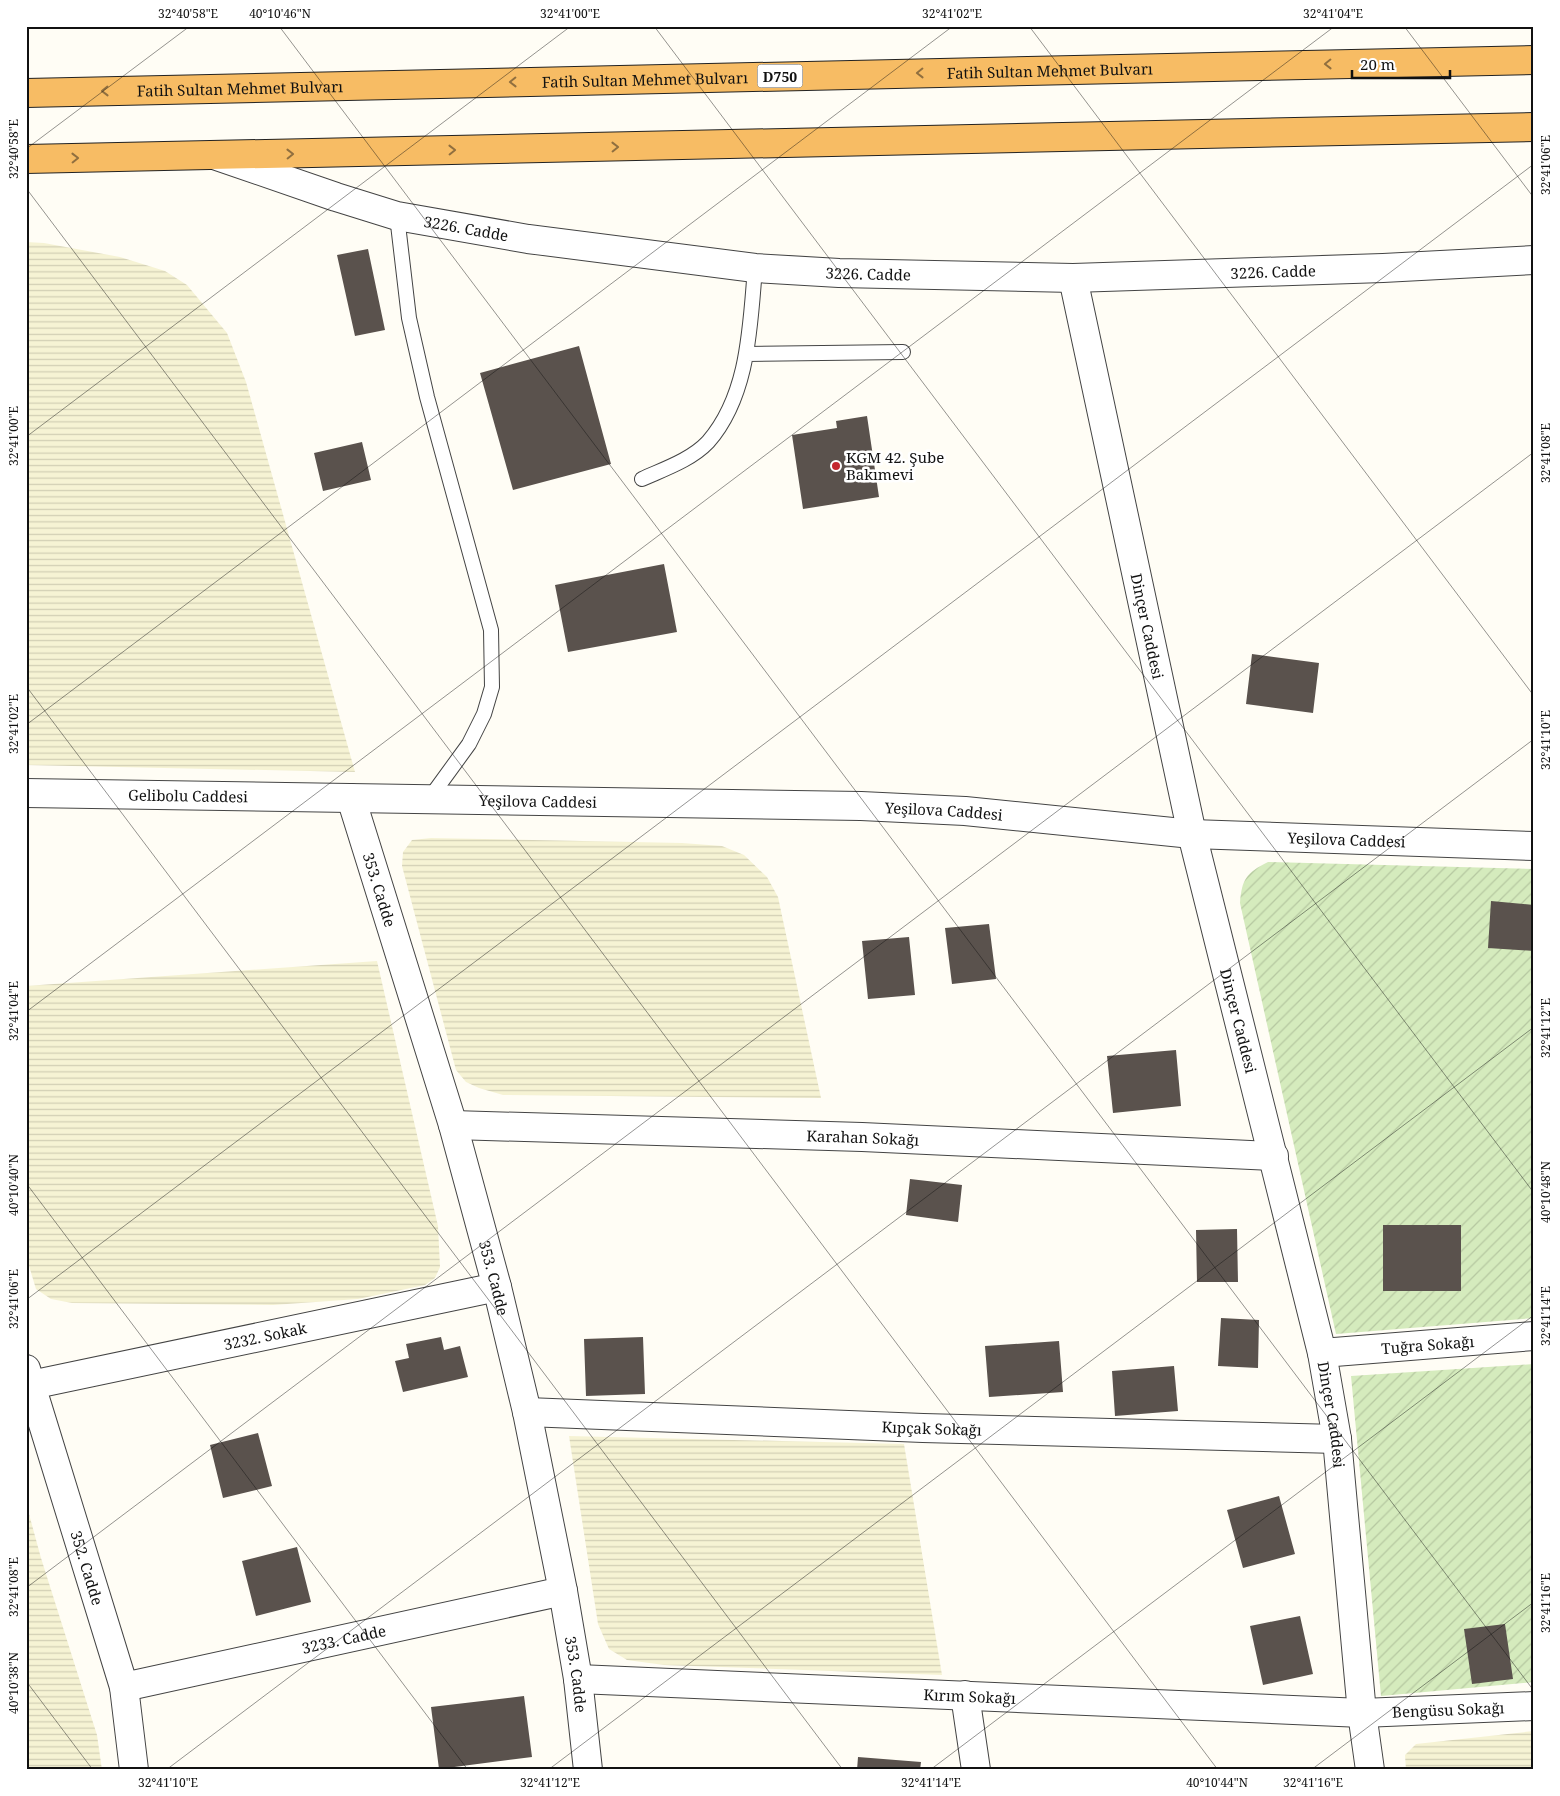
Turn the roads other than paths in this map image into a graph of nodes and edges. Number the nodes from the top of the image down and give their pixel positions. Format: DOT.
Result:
graph roads {
  1 [pos="1534,60"];
  2 [pos="26,93"];
  3 [pos="1534,128"];
  4 [pos="216,156"];
  5 [pos="26,160"];
  6 [pos="398,216"];
  7 [pos="1534,260"];
  8 [pos="754,268"];
  9 [pos="1073,278"];
  10 [pos="903,352"];
  11 [pos="746,354"];
  12 [pos="642,479"];
  13 [pos="26,793"];
  14 [pos="351,798"];
  15 [pos="429,799"];
  16 [pos="1192,834"];
  17 [pos="1534,846"];
  18 [pos="453,1125"];
  19 [pos="1274,1156"];
  20 [pos="498,1287"];
  21 [pos="1534,1336"];
  22 [pos="1322,1353"];
  23 [pos="29,1377"];
  24 [pos="527,1412"];
  25 [pos="1337,1439"];
  26 [pos="563,1591"];
  27 [pos="578,1679"];
  28 [pos="124,1687"];
  29 [pos="965,1695"];
  30 [pos="1534,1706"];
  31 [pos="1362,1713"];
  32 [pos="134,1770"];
  33 [pos="588,1770"];
  34 [pos="976,1770"];
  35 [pos="1370,1770"];
  1 -- 2 [label="highway, Fatih Sultan Mehmet Bulvarı / D750, one-way"];
  4 -- 3 [label="highway, one-way"];
  5 -- 4 [label="highway, one-way"];
  4 -- 6 [label="street, 3226. Cadde"];
  6 -- 8 [label="street, 3226. Cadde"];
  6 -- 15 [label="lane"];
  7 -- 9 [label="street, 3226. Cadde"];
  8 -- 9 [label="street, 3226. Cadde"];
  8 -- 11 [label="lane"];
  9 -- 16 [label="street, Dinçer Caddesi"];
  10 -- 11 [label="lane"];
  11 -- 12 [label="lane"];
  13 -- 14 [label="street, Gelibolu Caddesi"];
  14 -- 15 [label="street, Yeşilova Caddesi"];
  14 -- 18 [label="street, 353. Cadde"];
  15 -- 16 [label="street, Yeşilova Caddesi"];
  16 -- 17 [label="street, Yeşilova Caddesi"];
  16 -- 19 [label="street, Dinçer Caddesi"];
  18 -- 19 [label="street, Karahan Sokağı"];
  18 -- 20 [label="street, 353. Cadde"];
  19 -- 22 [label="street, Dinçer Caddesi"];
  20 -- 23 [label="street, 3232. Sokak"];
  20 -- 24 [label="street, 353. Cadde"];
  21 -- 22 [label="street, Tuğra Sokağı"];
  22 -- 25 [label="street, Dinçer Caddesi"];
  23 -- 28 [label="street, 352. Cadde"];
  24 -- 25 [label="street, Kıpçak Sokağı"];
  24 -- 26 [label="street, 353. Cadde"];
  25 -- 31 [label="street, Dinçer Caddesi"];
  26 -- 27 [label="street, 353. Cadde"];
  26 -- 28 [label="street, 3233. Cadde"];
  27 -- 29 [label="street, Kırım Sokağı"];
  27 -- 33 [label="street, 353. Cadde"];
  28 -- 32 [label="street, 352. Cadde"];
  29 -- 31 [label="street, Kırım Sokağı"];
  29 -- 34 [label="street"];
  30 -- 31 [label="street, Bengüsu Sokağı"];
  31 -- 35 [label="street, Dinçer Caddesi"];
}
